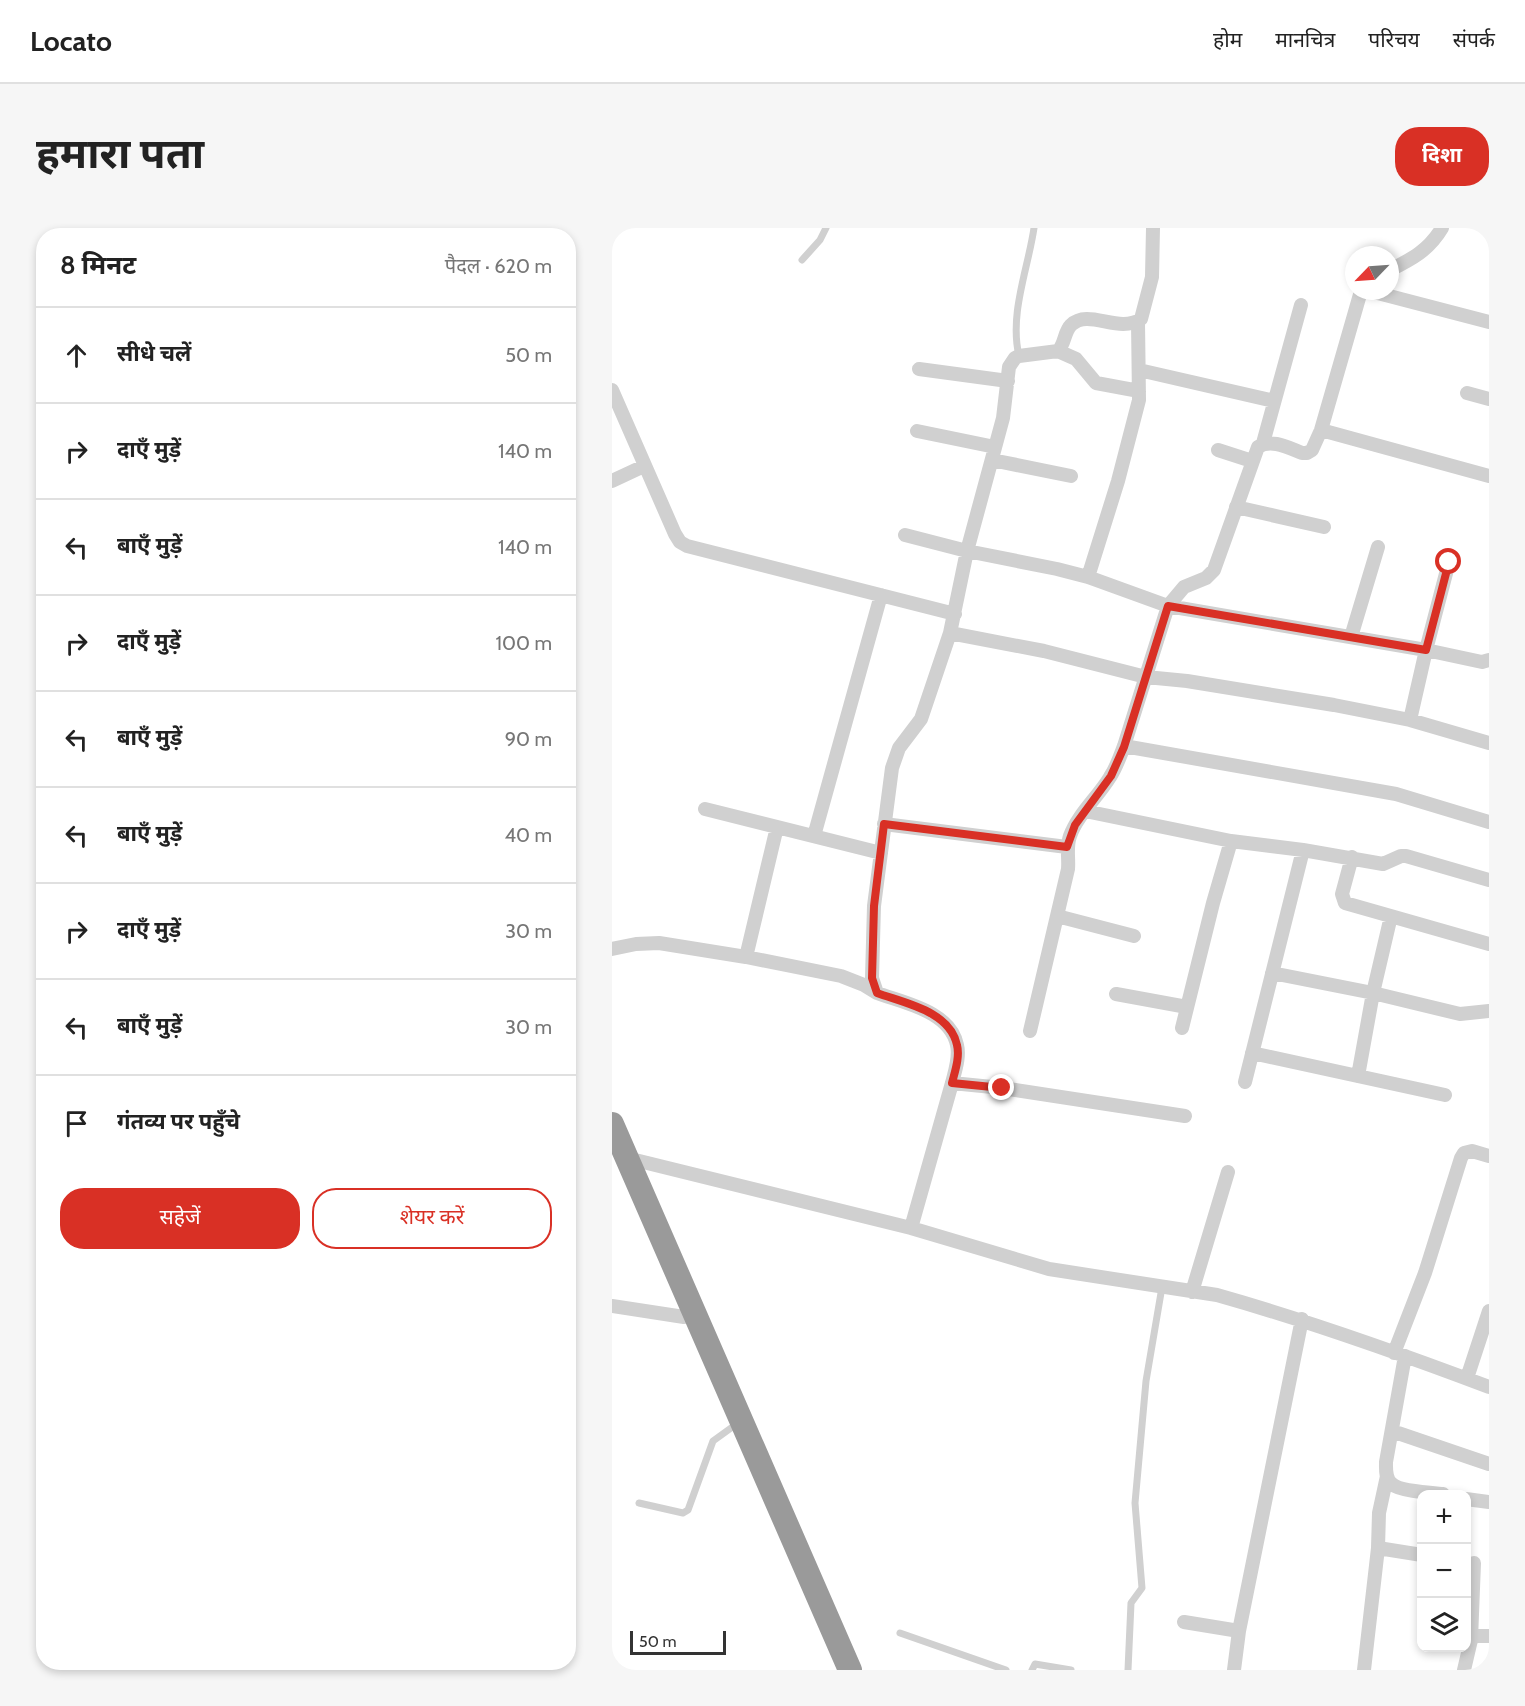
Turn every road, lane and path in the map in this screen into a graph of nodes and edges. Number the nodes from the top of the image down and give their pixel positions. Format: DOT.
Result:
graph roads {
  1 [pos="826,228"];
  2 [pos="1034,228"];
  3 [pos="1153,228"];
  4 [pos="1442,228"];
  5 [pos="802,260"];
  6 [pos="1399,265"];
  7 [pos="1399,299"];
  8 [pos="1358,300"];
  9 [pos="1301,305"];
  10 [pos="1138,321"];
  11 [pos="1489,322"];
  12 [pos="1058,351"];
  13 [pos="1019,356"];
  14 [pos="919,369"];
  15 [pos="1139,370"];
  16 [pos="1008,381"];
  17 [pos="612,390"];
  18 [pos="1139,391"];
  19 [pos="1467,393"];
  20 [pos="1489,399"];
  21 [pos="1274,401"];
  22 [pos="1321,430"];
  23 [pos="917,431"];
  24 [pos="1263,443"];
  25 [pos="1218,450"];
  26 [pos="993,454"];
  27 [pos="1252,461"];
  28 [pos="644,466"];
  29 [pos="1071,476"];
  30 [pos="1489,476"];
  31 [pos="612,481"];
  32 [pos="1236,507"];
  33 [pos="1324,527"];
  34 [pos="905,535"];
  35 [pos="1378,547"];
  36 [pos="967,550"];
  37 [pos="1449,562"];
  38 [pos="1088,577"];
  39 [pos="881,594"];
  40 [pos="1168,606"];
  41 [pos="955,614"];
  42 [pos="950,633"];
  43 [pos="1351,637"];
  44 [pos="1426,650"];
  45 [pos="1488,662"];
  46 [pos="1146,677"];
  47 [pos="1410,720"];
  48 [pos="1489,743"];
  49 [pos="1124,747"];
  50 [pos="705,809"];
  51 [pos="1085,811"];
  52 [pos="1489,822"];
  53 [pos="884,824"];
  54 [pos="777,827"];
  55 [pos="814,837"];
  56 [pos="1231,841"];
  57 [pos="1067,847"];
  58 [pos="1303,850"];
  59 [pos="881,854"];
  60 [pos="1352,857"];
  61 [pos="1489,880"];
  62 [pos="1057,916"];
  63 [pos="1391,916"];
  64 [pos="1134,936"];
  65 [pos="1489,944"];
  66 [pos="612,949"];
  67 [pos="746,957"];
  68 [pos="1272,973"];
  69 [pos="877,993"];
  70 [pos="1373,993"];
  71 [pos="1116,994"];
  72 [pos="1187,1007"];
  73 [pos="1489,1011"];
  74 [pos="1182,1028"];
  75 [pos="1030,1031"];
  76 [pos="1252,1053"];
  77 [pos="1358,1076"];
  78 [pos="1245,1082"];
  79 [pos="952,1083"];
  80 [pos="1445,1095"];
  81 [pos="1185,1116"];
  82 [pos="612,1124"];
  83 [pos="1489,1156"];
  84 [pos="619,1157"];
  85 [pos="1228,1172"];
  86 [pos="911,1228"];
  87 [pos="1162,1287"];
  88 [pos="1192,1292"];
  89 [pos="612,1306"];
  90 [pos="1489,1311"];
  91 [pos="684,1317"];
  92 [pos="1302,1319"];
  93 [pos="1400,1354"];
  94 [pos="1467,1378"];
  95 [pos="1489,1387"];
  96 [pos="731,1428"];
  97 [pos="1392,1431"];
  98 [pos="1489,1464"];
  99 [pos="1387,1476"];
  100 [pos="1417,1490"];
  101 [pos="1471,1500"];
  102 [pos="1489,1502"];
  103 [pos="639,1503"];
  104 [pos="1378,1548"];
  105 [pos="1417,1554"];
  106 [pos="1471,1562"];
  107 [pos="1489,1565"];
  108 [pos="1184,1622"];
  109 [pos="1239,1631"];
  110 [pos="900,1633"];
  111 [pos="1489,1636"];
  112 [pos="1471,1640"];
  113 [pos="1468,1652"];
  114 [pos="833,1670"];
  115 [pos="850,1670"];
  116 [pos="1006,1670"];
  117 [pos="1032,1670"];
  118 [pos="1071,1670"];
  119 [pos="1128,1670"];
  120 [pos="1234,1670"];
  121 [pos="1364,1670"];
  122 [pos="1464,1670"];
  1 -- 5 [label="lane"];
  2 -- 13 [label="lane"];
  3 -- 10 [label="street"];
  4 -- 6 [label="street"];
  7 -- 11 [label="street"];
  8 -- 22 [label="street"];
  9 -- 21 [label="street"];
  10 -- 12 [label="street"];
  10 -- 15 [label="street"];
  12 -- 13 [label="street"];
  12 -- 18 [label="street"];
  13 -- 16 [label="street"];
  14 -- 16 [label="street"];
  15 -- 18 [label="street"];
  15 -- 21 [label="street"];
  16 -- 26 [label="street"];
  17 -- 28 [label="street"];
  18 -- 38 [label="street"];
  19 -- 20 [label="street"];
  21 -- 24 [label="street"];
  22 -- 24 [label="street"];
  22 -- 30 [label="street"];
  23 -- 26 [label="street"];
  24 -- 27 [label="street"];
  25 -- 27 [label="street"];
  26 -- 29 [label="street"];
  26 -- 36 [label="street"];
  27 -- 32 [label="street"];
  28 -- 31 [label="street"];
  28 -- 39 [label="street"];
  32 -- 33 [label="street"];
  32 -- 40 [label="street"];
  34 -- 36 [label="street"];
  35 -- 43 [label="street"];
  36 -- 38 [label="street"];
  36 -- 41 [label="street"];
  37 -- 44 [label="street"];
  38 -- 40 [label="street"];
  39 -- 41 [label="street"];
  39 -- 55 [label="street"];
  40 -- 43 [label="street"];
  40 -- 46 [label="street"];
  41 -- 42 [label="street"];
  42 -- 46 [label="street"];
  42 -- 53 [label="street"];
  43 -- 44 [label="street"];
  44 -- 45 [label="street"];
  44 -- 47 [label="street"];
  46 -- 47 [label="street"];
  46 -- 49 [label="street"];
  47 -- 48 [label="street"];
  49 -- 51 [label="street"];
  49 -- 52 [label="street"];
  50 -- 54 [label="street"];
  51 -- 56 [label="street"];
  51 -- 57 [label="street"];
  53 -- 57 [label="street"];
  53 -- 59 [label="street"];
  54 -- 55 [label="street"];
  54 -- 67 [label="street"];
  55 -- 59 [label="street"];
  56 -- 58 [label="street"];
  56 -- 72 [label="street"];
  57 -- 62 [label="street"];
  58 -- 60 [label="street"];
  58 -- 68 [label="street"];
  59 -- 69 [label="street"];
  60 -- 61 [label="street"];
  60 -- 63 [label="street"];
  62 -- 64 [label="street"];
  62 -- 75 [label="street"];
  63 -- 65 [label="street"];
  63 -- 70 [label="street"];
  66 -- 67 [label="street"];
  67 -- 69 [label="street"];
  68 -- 70 [label="street"];
  68 -- 76 [label="street"];
  69 -- 79 [label="street"];
  70 -- 73 [label="street"];
  70 -- 77 [label="street"];
  71 -- 72 [label="street"];
  72 -- 74 [label="street"];
  76 -- 77 [label="street"];
  76 -- 78 [label="street"];
  77 -- 80 [label="street"];
  79 -- 81 [label="street"];
  79 -- 86 [label="street"];
  82 -- 84 [label="highway"];
  83 -- 93 [label="street"];
  84 -- 86 [label="street"];
  84 -- 91 [label="highway"];
  84 -- 115 [label="highway"];
  85 -- 88 [label="street"];
  86 -- 87 [label="street"];
  87 -- 88 [label="street"];
  87 -- 119 [label="lane"];
  88 -- 92 [label="street"];
  89 -- 91 [label="street"];
  90 -- 94 [label="street"];
  91 -- 96 [label="highway"];
  92 -- 93 [label="street"];
  92 -- 109 [label="street"];
  93 -- 94 [label="street"];
  93 -- 97 [label="street"];
  94 -- 95 [label="street"];
  96 -- 103 [label="lane"];
  96 -- 114 [label="highway"];
  97 -- 98 [label="street"];
  97 -- 99 [label="street"];
  99 -- 100 [label="street"];
  99 -- 104 [label="street"];
  101 -- 102 [label="street"];
  104 -- 105 [label="street"];
  104 -- 121 [label="street"];
  106 -- 107 [label="street"];
  108 -- 109 [label="street"];
  109 -- 120 [label="street"];
  110 -- 116 [label="lane"];
  111 -- 112 [label="street"];
  113 -- 122 [label="street"];
  117 -- 118 [label="lane"];
}
